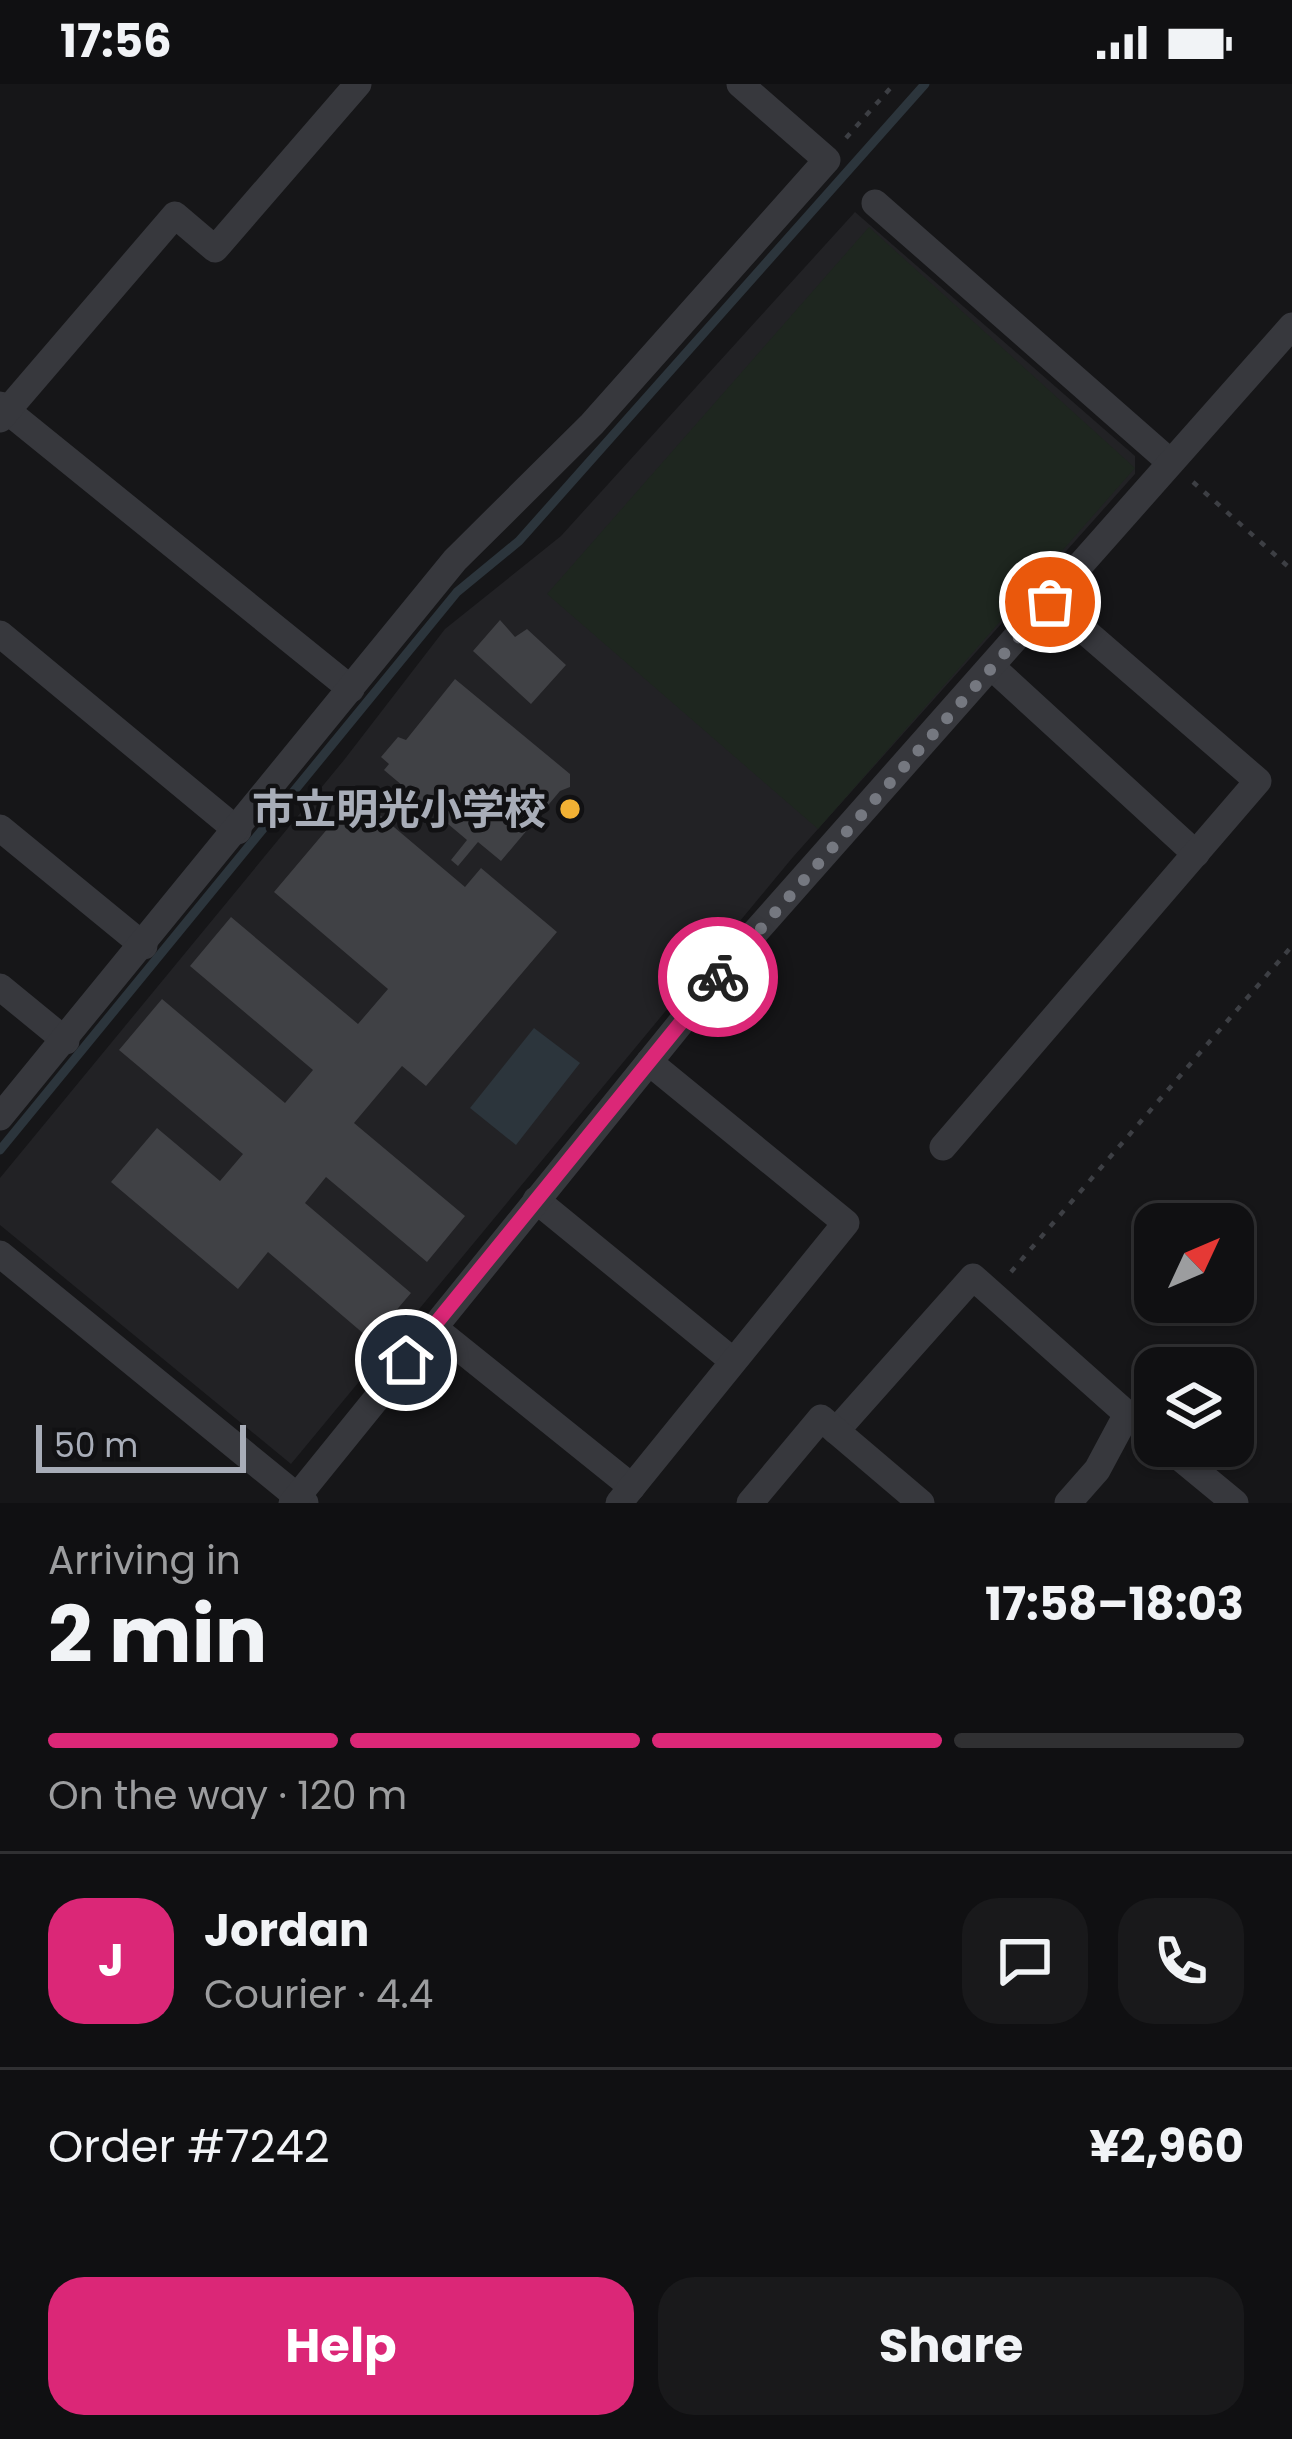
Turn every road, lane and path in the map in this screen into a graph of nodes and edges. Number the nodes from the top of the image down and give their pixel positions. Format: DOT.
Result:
graph roads {
  1 [pos="358,84"];
  2 [pos="740,84"];
  3 [pos="894,84"];
  4 [pos="827,160"];
  5 [pos="875,202"];
  6 [pos="1292,326"];
  7 [pos="2,411"];
  8 [pos="1170,462"];
  9 [pos="1292,570"];
  10 [pos="1050,602"];
  11 [pos="0,634"];
  12 [pos="993,668"];
  13 [pos="351,689"];
  14 [pos="0,828"];
  15 [pos="238,830"];
  16 [pos="1196,854"];
  17 [pos="144,946"];
  18 [pos="1292,946"];
  19 [pos="0,987"];
  20 [pos="66,1041"];
  21 [pos="649,1062"];
  22 [pos="0,1118"];
  23 [pos="944,1147"];
  24 [pos="536,1200"];
  25 [pos="0,1254"];
  26 [pos="991,1294"];
  27 [pos="433,1327"];
  28 [pos="733,1361"];
  29 [pos="1127,1414"];
  30 [pos="1134,1420"];
  31 [pos="836,1430"];
  32 [pos="1191,1467"];
  33 [pos="625,1495"];
  34 [pos="298,1501"];
  35 [pos="750,1503"];
  36 [pos="920,1503"];
  37 [pos="1068,1503"];
  38 [pos="1235,1503"];
  1 -- 7 [label="street"];
  2 -- 4 [label="street"];
  3 -- 4 [label="path"];
  4 -- 13 [label="street"];
  5 -- 8 [label="street"];
  6 -- 8 [label="street"];
  7 -- 13 [label="street"];
  8 -- 9 [label="path"];
  8 -- 10 [label="street"];
  10 -- 12 [label="street"];
  10 -- 16 [label="street"];
  11 -- 15 [label="street"];
  12 -- 16 [label="street"];
  12 -- 21 [label="street"];
  13 -- 15 [label="street"];
  14 -- 17 [label="street"];
  15 -- 17 [label="street"];
  16 -- 23 [label="street"];
  17 -- 20 [label="street"];
  18 -- 26 [label="path"];
  19 -- 20 [label="street"];
  20 -- 22 [label="street"];
  21 -- 24 [label="street"];
  21 -- 28 [label="street"];
  24 -- 27 [label="street"];
  24 -- 28 [label="street"];
  25 -- 34 [label="street"];
  26 -- 29 [label="street"];
  26 -- 31 [label="street"];
  27 -- 33 [label="street"];
  27 -- 34 [label="street"];
  28 -- 33 [label="street"];
  29 -- 30 [label="street"];
  29 -- 37 [label="street"];
  31 -- 35 [label="street"];
  31 -- 36 [label="street"];
  32 -- 38 [label="street"];
}
